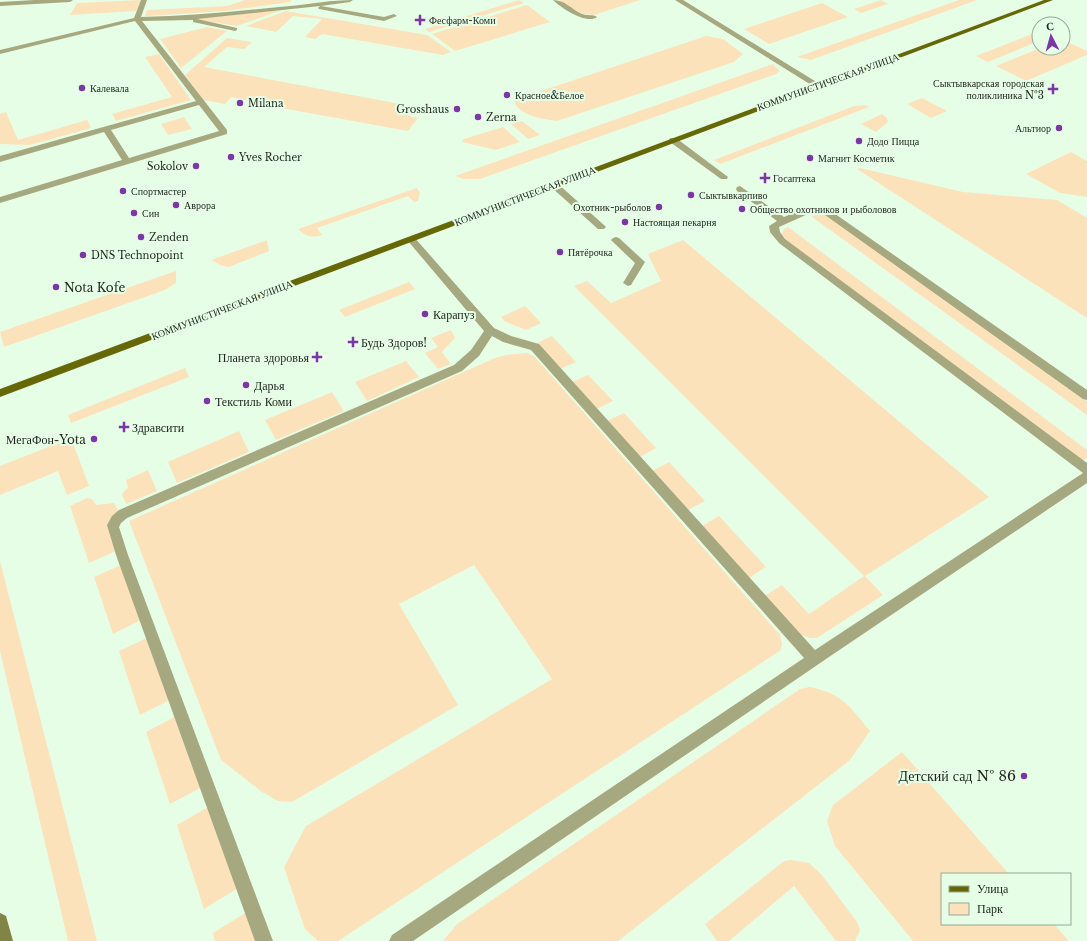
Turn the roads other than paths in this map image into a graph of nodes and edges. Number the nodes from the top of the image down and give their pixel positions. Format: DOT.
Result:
graph roads {
  1 [pos="70,0"];
  2 [pos="144,0"];
  3 [pos="350,0"];
  4 [pos="556,0"];
  5 [pos="678,0"];
  6 [pos="1050,0"];
  7 [pos="0,4"];
  8 [pos="310,6"];
  9 [pos="394,16"];
  10 [pos="594,17"];
  11 [pos="178,18"];
  12 [pos="136,19"];
  13 [pos="235,29"];
  14 [pos="0,52"];
  15 [pos="819,86"];
  16 [pos="200,102"];
  17 [pos="106,128"];
  18 [pos="674,140"];
  19 [pos="0,159"];
  20 [pos="127,162"];
  21 [pos="724,177"];
  22 [pos="554,185"];
  23 [pos="740,189"];
  24 [pos="0,200"];
  25 [pos="783,221"];
  26 [pos="601,226"];
  27 [pos="411,239"];
  28 [pos="616,240"];
  29 [pos="628,283"];
  30 [pos="490,331"];
  31 [pos="0,393"];
  32 [pos="1087,396"];
  33 [pos="1087,470"];
  34 [pos="1087,477"];
  35 [pos="814,659"];
  36 [pos="0,922"];
  37 [pos="4,941"];
  38 [pos="264,941"];
  39 [pos="398,941"];
  1 -- 7 [label="lane"];
  2 -- 12 [label="lane"];
  3 -- 8 [label="lane"];
  4 -- 10 [label="lane"];
  5 -- 15 [label="lane"];
  6 -- 15 [label="main road, КОММУНИСТИЧЕСКАЯ УЛИЦА"];
  8 -- 9 [label="lane"];
  8 -- 11 [label="lane"];
  11 -- 12 [label="lane"];
  11 -- 13 [label="lane"];
  12 -- 14 [label="lane"];
  12 -- 16 [label="lane"];
  15 -- 18 [label="main road, КОММУНИСТИЧЕСКАЯ УЛИЦА"];
  16 -- 17 [label="lane"];
  16 -- 20 [label="lane"];
  17 -- 19 [label="lane"];
  17 -- 20 [label="lane"];
  18 -- 21 [label="lane"];
  18 -- 22 [label="main road, КОММУНИСТИЧЕСКАЯ УЛИЦА"];
  20 -- 24 [label="lane"];
  22 -- 26 [label="lane"];
  22 -- 27 [label="main road, КОММУНИСТИЧЕСКАЯ УЛИЦА"];
  23 -- 25 [label="lane"];
  25 -- 32 [label="lane"];
  25 -- 33 [label="lane"];
  27 -- 30 [label="lane"];
  27 -- 31 [label="main road, КОММУНИСТИЧЕСКАЯ УЛИЦА"];
  28 -- 29 [label="lane"];
  30 -- 35 [label="lane"];
  30 -- 38 [label="lane"];
  34 -- 35 [label="lane"];
  35 -- 39 [label="lane"];
  36 -- 37 [label="street"];
}
